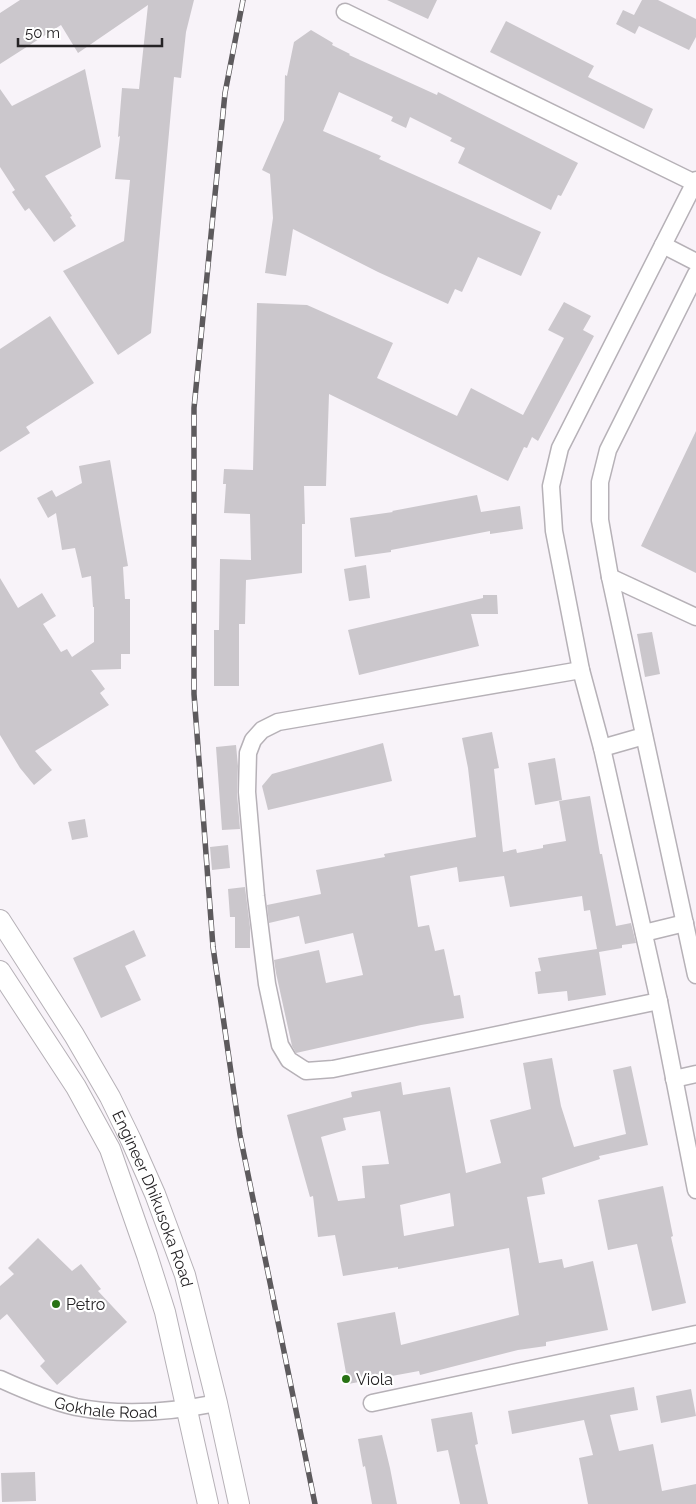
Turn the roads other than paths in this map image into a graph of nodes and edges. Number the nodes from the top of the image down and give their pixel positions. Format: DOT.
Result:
graph roads {
  1 [pos="345,12"];
  2 [pos="695,181"];
  3 [pos="663,245"];
  4 [pos="696,262"];
  5 [pos="696,274"];
  6 [pos="610,577"];
  7 [pos="696,617"];
  8 [pos="581,670"];
  9 [pos="644,736"];
  10 [pos="602,748"];
  11 [pos="0,920"];
  12 [pos="684,923"];
  13 [pos="644,932"];
  14 [pos="0,971"];
  15 [pos="696,975"];
  16 [pos="659,1001"];
  17 [pos="696,1074"];
  18 [pos="674,1079"];
  19 [pos="696,1190"];
  20 [pos="696,1334"];
  21 [pos="0,1379"];
  22 [pos="218,1403"];
  23 [pos="372,1403"];
  24 [pos="187,1409"];
  25 [pos="208,1504"];
  26 [pos="239,1504"];
  1 -- 2 [label="street"];
  2 -- 3 [label="street"];
  3 -- 4 [label="street"];
  3 -- 8 [label="street"];
  5 -- 6 [label="street"];
  6 -- 7 [label="street"];
  6 -- 9 [label="street"];
  8 -- 10 [label="street"];
  8 -- 16 [label="street"];
  9 -- 10 [label="street"];
  9 -- 12 [label="street"];
  10 -- 13 [label="street"];
  11 -- 22 [label="street, Engineer Dhikusoka Road"];
  12 -- 13 [label="street"];
  12 -- 15 [label="street"];
  13 -- 16 [label="street"];
  14 -- 24 [label="street, Engineer Dhikusoka Road"];
  16 -- 18 [label="street"];
  17 -- 18 [label="street"];
  18 -- 19 [label="street"];
  20 -- 23 [label="street"];
  21 -- 24 [label="street, Gokhale Road"];
  22 -- 24 [label="street, Gokhale Road"];
  22 -- 26 [label="street, Engineer Dhikusoka Road"];
  24 -- 25 [label="street, Engineer Dhikusoka Road"];
}
